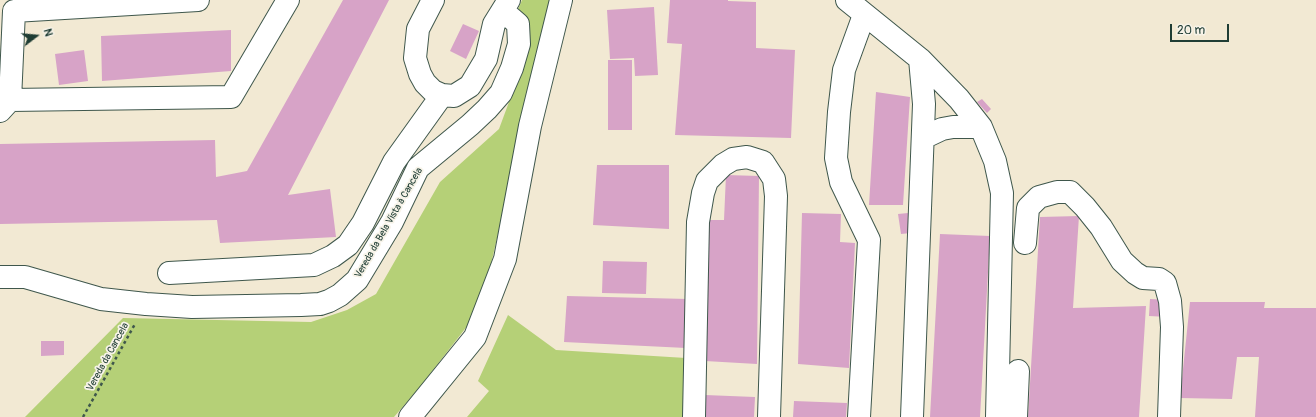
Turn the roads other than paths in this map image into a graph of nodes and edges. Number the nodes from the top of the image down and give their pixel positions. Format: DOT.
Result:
graph roads {
  1 [pos="198,0"];
  2 [pos="288,0"];
  3 [pos="433,0"];
  4 [pos="561,0"];
  5 [pos="847,0"];
  6 [pos="506,5"];
  7 [pos="864,15"];
  8 [pos="920,59"];
  9 [pos="442,95"];
  10 [pos="5,105"];
  11 [pos="981,127"];
  12 [pos="923,138"];
  13 [pos="1024,242"];
  14 [pos="169,273"];
  15 [pos="0,277"];
  16 [pos="1018,371"];
  17 [pos="410,417"];
  18 [pos="694,417"];
  19 [pos="769,417"];
  20 [pos="859,417"];
  21 [pos="912,417"];
  22 [pos="997,417"];
  23 [pos="1016,417"];
  24 [pos="1169,417"];
  1 -- 10 [label="lane"];
  2 -- 10 [label="lane"];
  3 -- 9 [label="lane"];
  4 -- 17 [label="lane"];
  5 -- 7 [label="lane"];
  6 -- 9 [label="lane"];
  6 -- 15 [label="lane, Vereda da Bela Vista à Cancela"];
  7 -- 8 [label="lane"];
  7 -- 20 [label="lane"];
  8 -- 11 [label="lane"];
  8 -- 12 [label="lane"];
  9 -- 14 [label="lane"];
  11 -- 12 [label="lane"];
  11 -- 22 [label="lane"];
  12 -- 21 [label="lane"];
  13 -- 24 [label="lane"];
  16 -- 23 [label="lane"];
  18 -- 19 [label="lane"];
}
